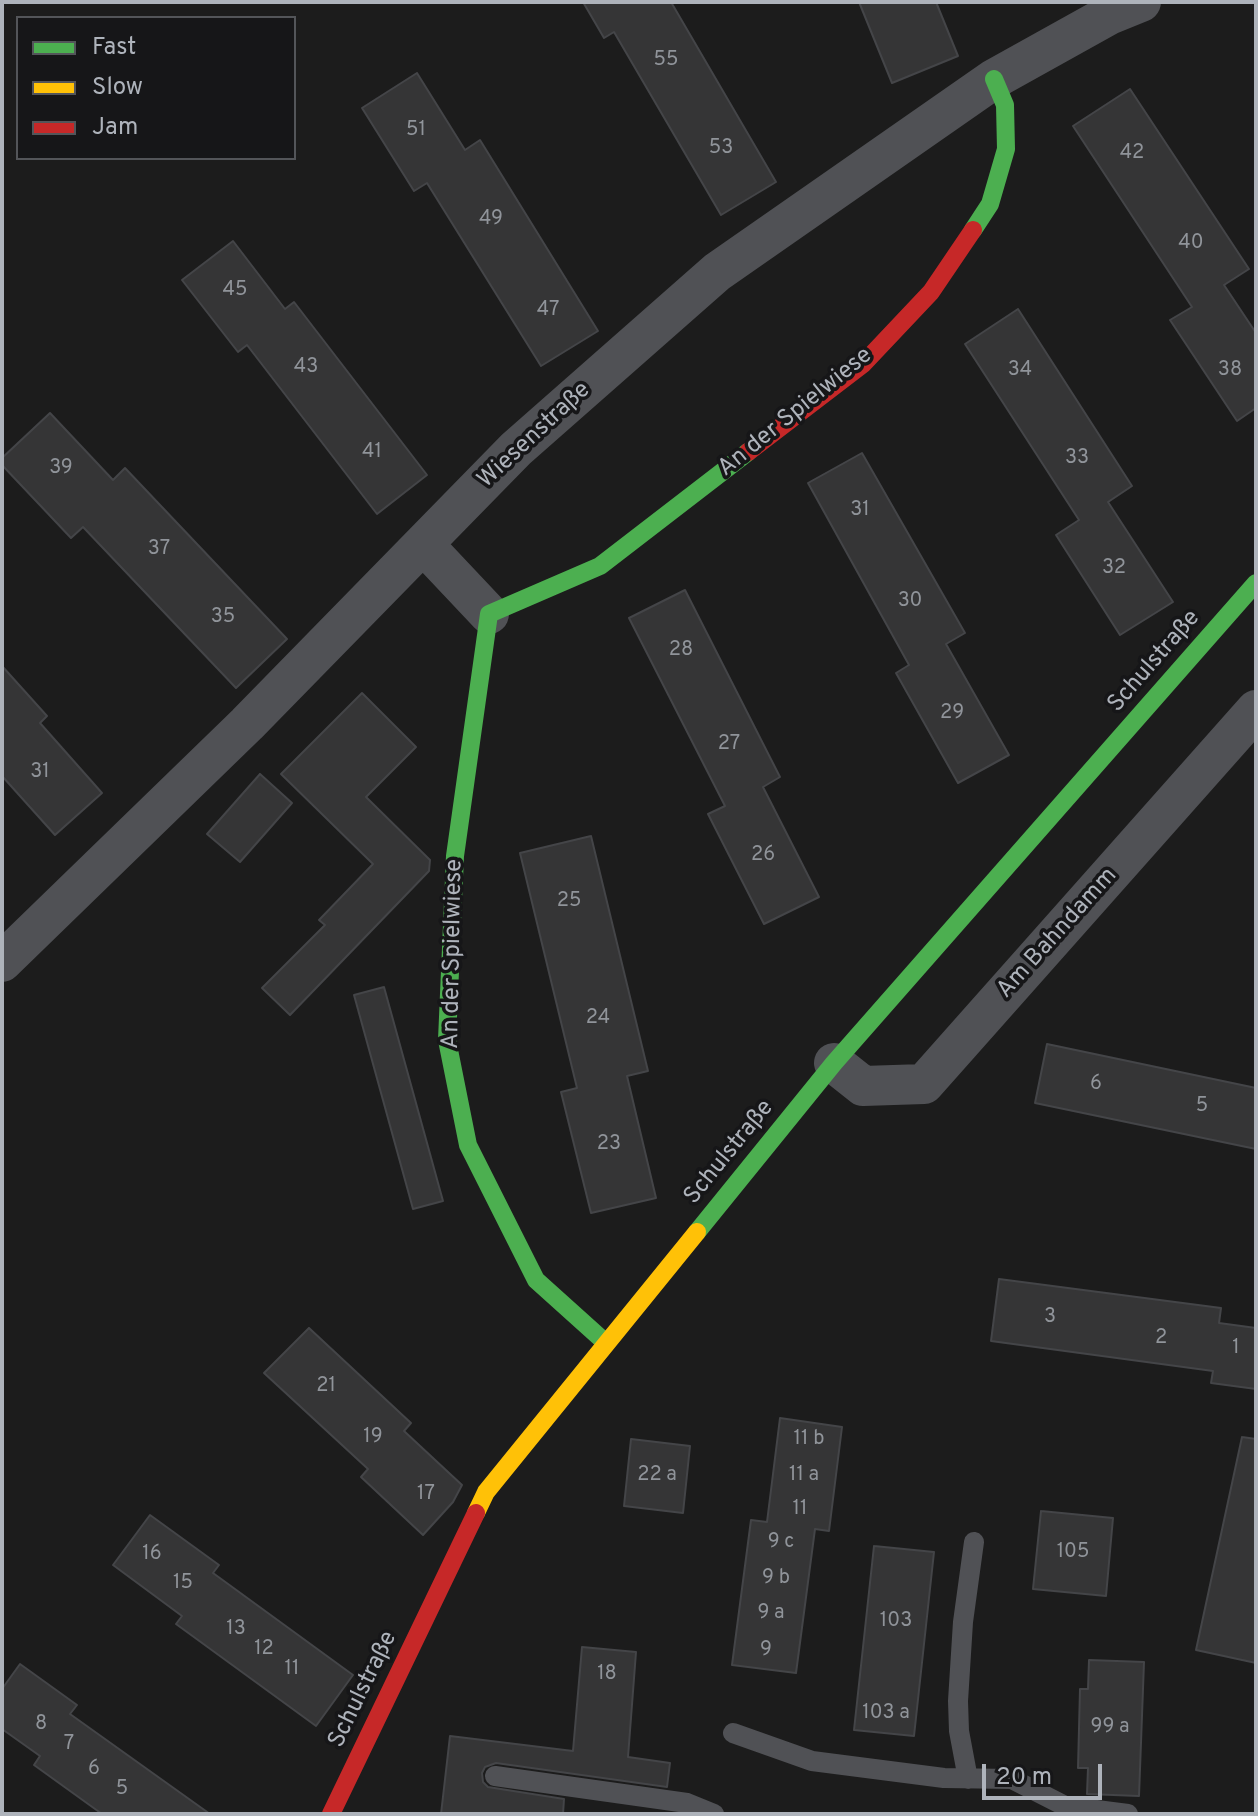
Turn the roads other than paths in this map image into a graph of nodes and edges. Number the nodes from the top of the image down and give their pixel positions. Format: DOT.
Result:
graph roads {
  1 [pos="1141,2"];
  2 [pos="994,79"];
  3 [pos="423,544"];
  4 [pos="1256,583"];
  5 [pos="489,614"];
  6 [pos="1256,710"];
  7 [pos="2,962"];
  8 [pos="834,1063"];
  9 [pos="606,1343"];
  10 [pos="974,1542"];
  11 [pos="733,1733"];
  12 [pos="495,1776"];
  13 [pos="968,1779"];
  14 [pos="331,1814"];
  15 [pos="714,1814"];
  16 [pos="1128,1814"];
  1 -- 2 [label="street, Wiesenstraße"];
  2 -- 3 [label="street, Wiesenstraße"];
  2 -- 5 [label="street, An der Spielwiese"];
  3 -- 5 [label="street"];
  3 -- 7 [label="street, Wiesenstraße"];
  4 -- 8 [label="street, Schulstraße"];
  5 -- 9 [label="street, An der Spielwiese"];
  6 -- 8 [label="street, Am Bahndamm"];
  8 -- 9 [label="street, Schulstraße"];
  9 -- 14 [label="street, Schulstraße"];
  10 -- 13 [label="lane"];
  11 -- 13 [label="lane"];
  12 -- 15 [label="lane"];
  13 -- 16 [label="lane"];
}
